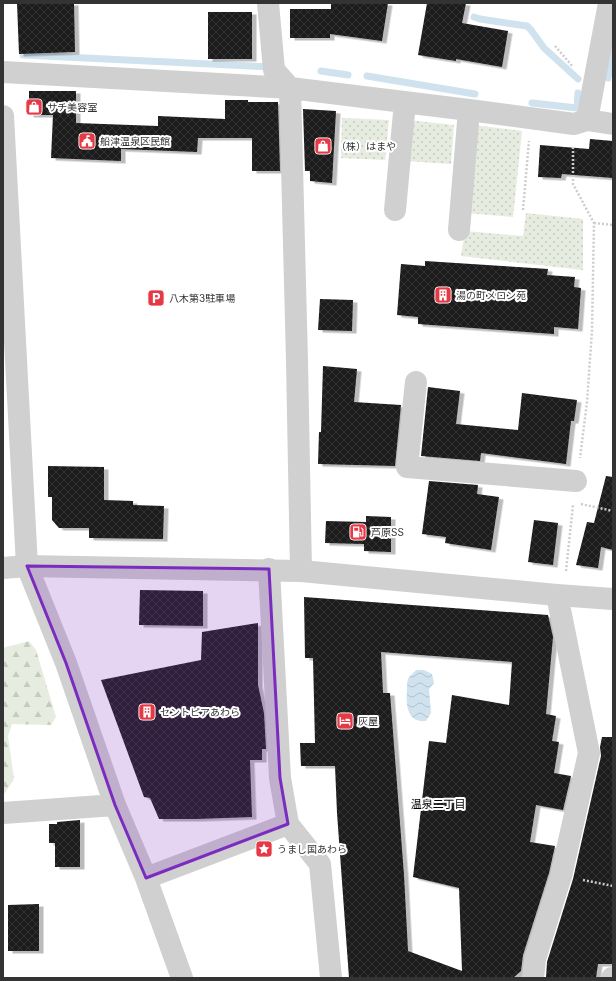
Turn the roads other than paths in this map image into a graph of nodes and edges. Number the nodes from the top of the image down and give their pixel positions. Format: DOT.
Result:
graph roads {
  1 [pos="268,3"];
  2 [pos="610,13"];
  3 [pos="3,72"];
  4 [pos="290,88"];
  5 [pos="405,102"];
  6 [pos="469,110"];
  7 [pos="3,116"];
  8 [pos="580,122"];
  9 [pos="613,124"];
  10 [pos="395,210"];
  11 [pos="459,230"];
  12 [pos="416,382"];
  13 [pos="576,481"];
  14 [pos="27,566"];
  15 [pos="3,568"];
  16 [pos="269,569"];
  17 [pos="301,570"];
  18 [pos="560,596"];
  19 [pos="613,599"];
  20 [pos="115,805"];
  21 [pos="3,813"];
  22 [pos="288,824"];
  23 [pos="146,878"];
  24 [pos="182,978"];
  25 [pos="331,978"];
  26 [pos="533,978"];
  1 -- 4 [label="street"];
  2 -- 8 [label="street"];
  3 -- 4 [label="street"];
  4 -- 5 [label="street"];
  4 -- 17 [label="street"];
  5 -- 6 [label="street"];
  5 -- 10 [label="street"];
  6 -- 8 [label="street"];
  6 -- 11 [label="street"];
  7 -- 14 [label="street"];
  8 -- 9 [label="street"];
  12 -- 13 [label="street"];
  14 -- 15 [label="street"];
  14 -- 16 [label="street"];
  14 -- 20 [label="street"];
  16 -- 17 [label="street"];
  16 -- 22 [label="street"];
  17 -- 18 [label="street"];
  18 -- 19 [label="street"];
  18 -- 26 [label="street"];
  20 -- 21 [label="street"];
  20 -- 23 [label="street"];
  22 -- 23 [label="street"];
  22 -- 25 [label="street"];
  23 -- 24 [label="street"];
}
